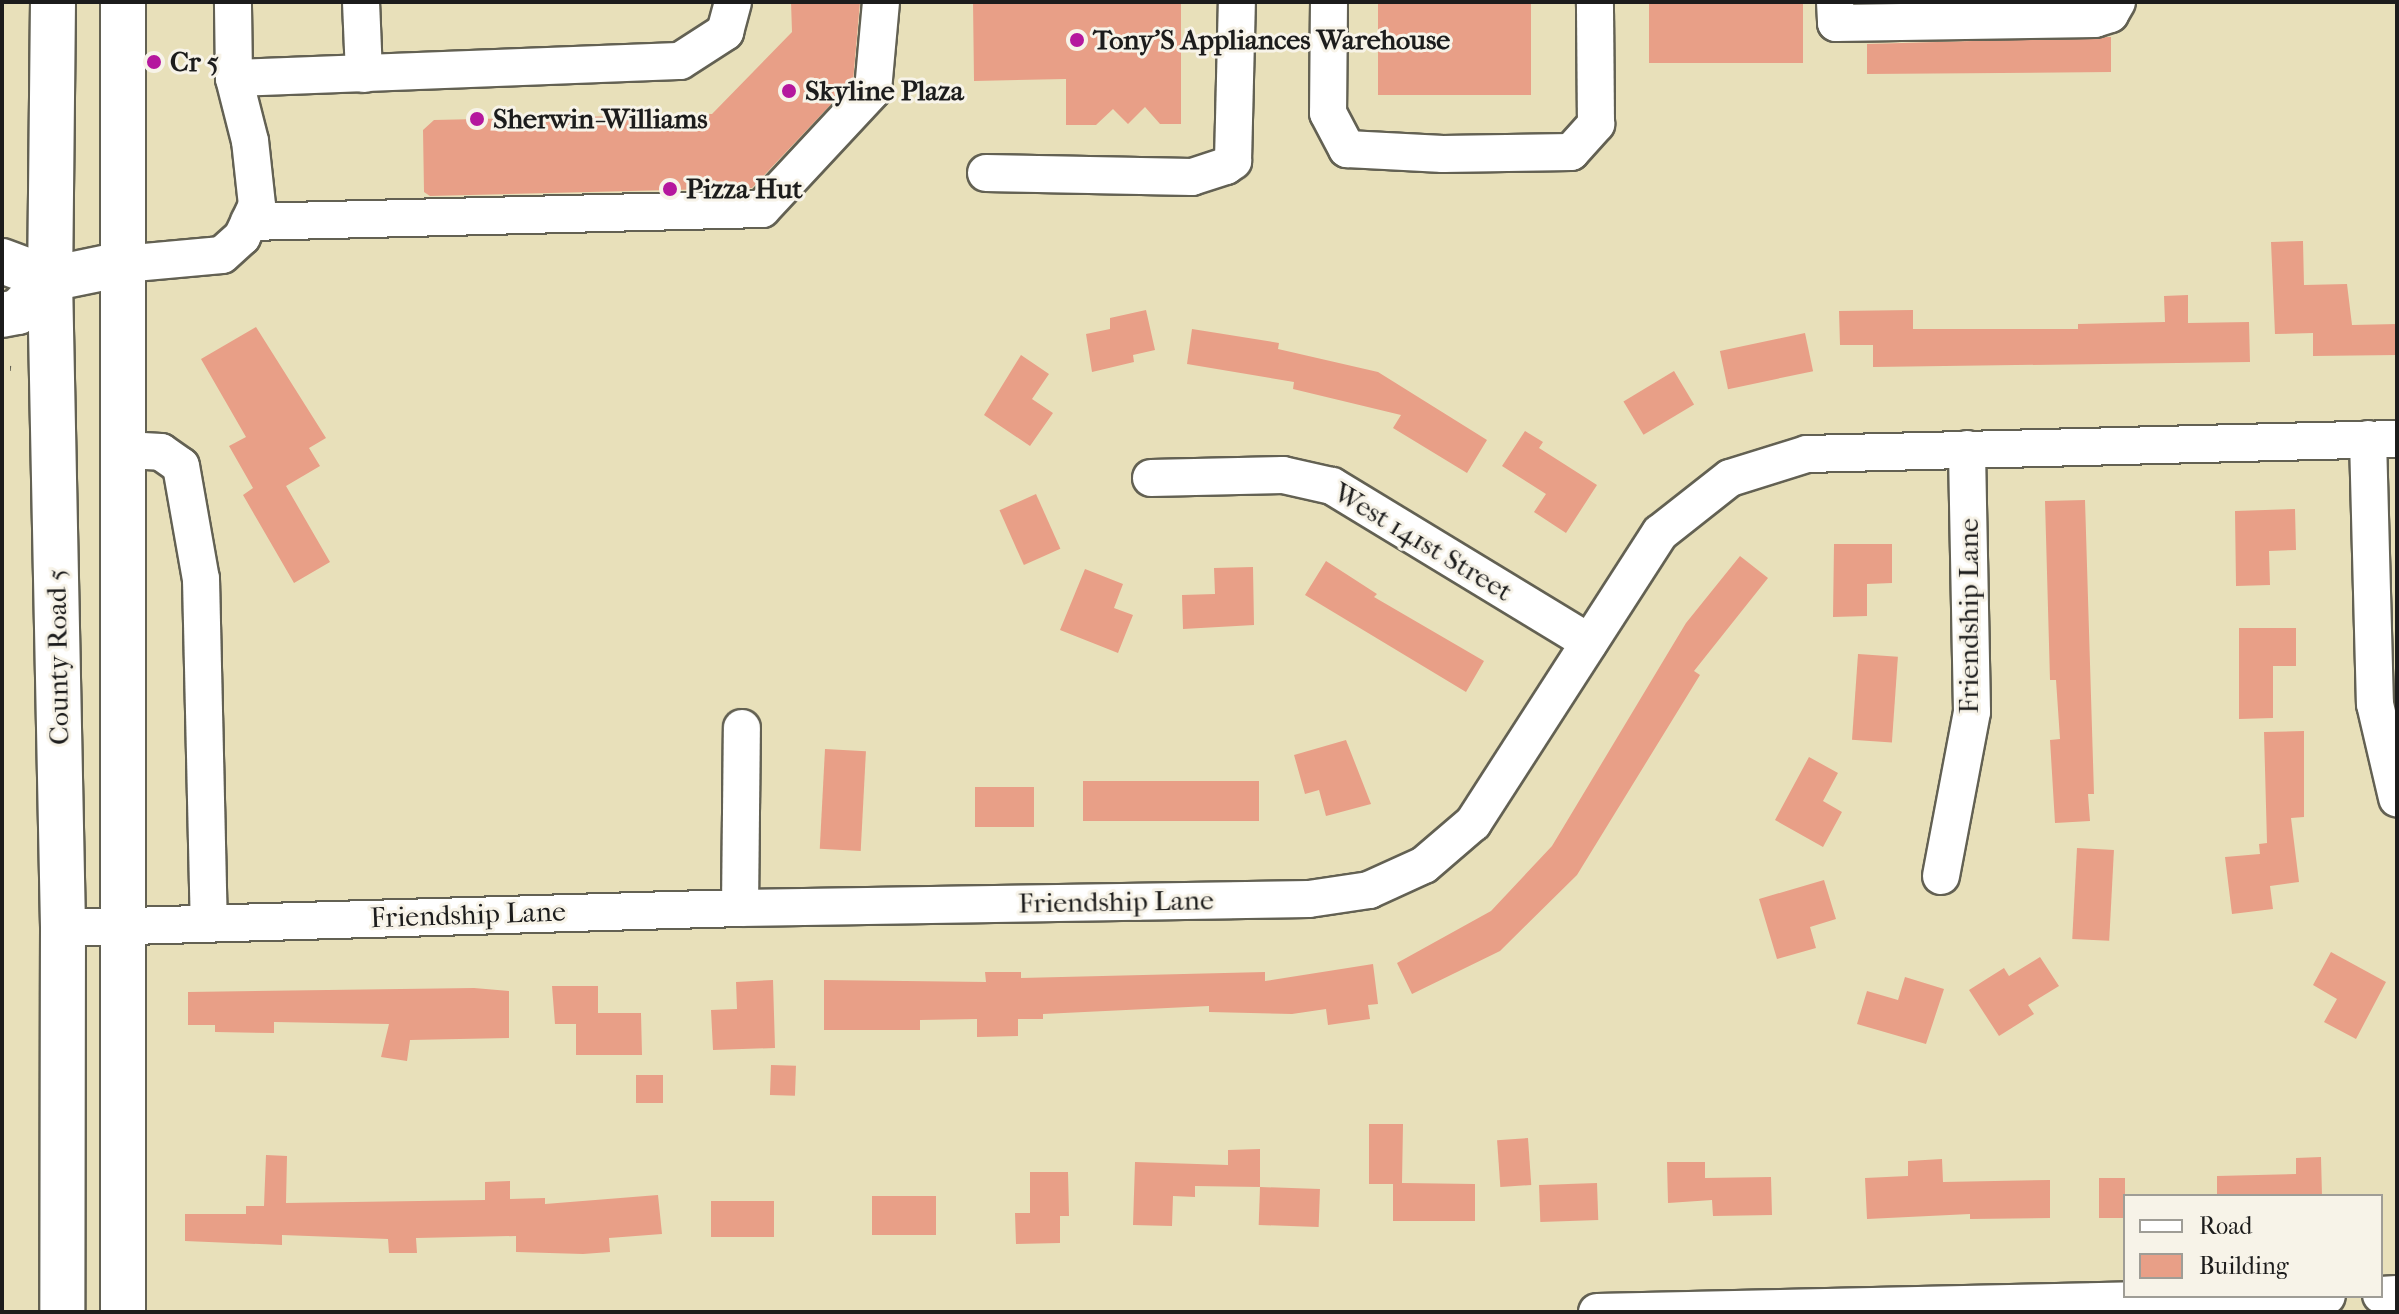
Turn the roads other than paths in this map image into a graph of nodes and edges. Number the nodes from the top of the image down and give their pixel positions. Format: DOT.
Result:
graph roads {
  1 [pos="53,2"];
  2 [pos="123,2"];
  3 [pos="233,2"];
  4 [pos="361,2"];
  5 [pos="733,2"];
  6 [pos="881,2"];
  7 [pos="1237,2"];
  8 [pos="1329,2"];
  9 [pos="1595,2"];
  10 [pos="1835,2"];
  11 [pos="2117,2"];
  12 [pos="364,74"];
  13 [pos="234,78"];
  14 [pos="986,173"];
  15 [pos="249,222"];
  16 [pos="2,261"];
  17 [pos="123,264"];
  18 [pos="50,279"];
  19 [pos="2,315"];
  20 [pos="2382,439"];
  21 [pos="1967,449"];
  22 [pos="125,450"];
  23 [pos="1151,478"];
  24 [pos="1589,642"];
  25 [pos="742,728"];
  26 [pos="2397,798"];
  27 [pos="1941,876"];
  28 [pos="740,908"];
  29 [pos="209,922"];
  30 [pos="124,924"];
  31 [pos="63,928"];
  32 [pos="2251,1298"];
  33 [pos="1793,1310"];
  34 [pos="62,1312"];
  35 [pos="123,1312"];
  36 [pos="1597,1312"];
  1 -- 18 [label="main road, County Road 5"];
  2 -- 17 [label="main road"];
  3 -- 13 [label="street"];
  4 -- 12 [label="street"];
  5 -- 12 [label="street"];
  6 -- 15 [label="street"];
  7 -- 14 [label="street"];
  8 -- 9 [label="street"];
  10 -- 11 [label="street"];
  12 -- 13 [label="street"];
  13 -- 15 [label="street"];
  15 -- 17 [label="street"];
  16 -- 18 [label="main road"];
  17 -- 18 [label="main road"];
  17 -- 22 [label="main road"];
  18 -- 19 [label="main road"];
  18 -- 31 [label="main road, County Road 5"];
  20 -- 21 [label="street, Friendship Lane"];
  20 -- 26 [label="street, Friendship Lane"];
  21 -- 24 [label="street, Friendship Lane"];
  21 -- 27 [label="street, Friendship Lane"];
  22 -- 29 [label="street"];
  22 -- 30 [label="main road"];
  23 -- 24 [label="street, West 141st Street"];
  24 -- 28 [label="street, Friendship Lane"];
  25 -- 28 [label="street"];
  28 -- 29 [label="street, Friendship Lane"];
  29 -- 30 [label="street, Friendship Lane"];
  30 -- 31 [label="street, Friendship Lane"];
  30 -- 35 [label="main road"];
  31 -- 34 [label="main road, County Road 5"];
  32 -- 33 [label="street"];
  33 -- 36 [label="street"];
}
